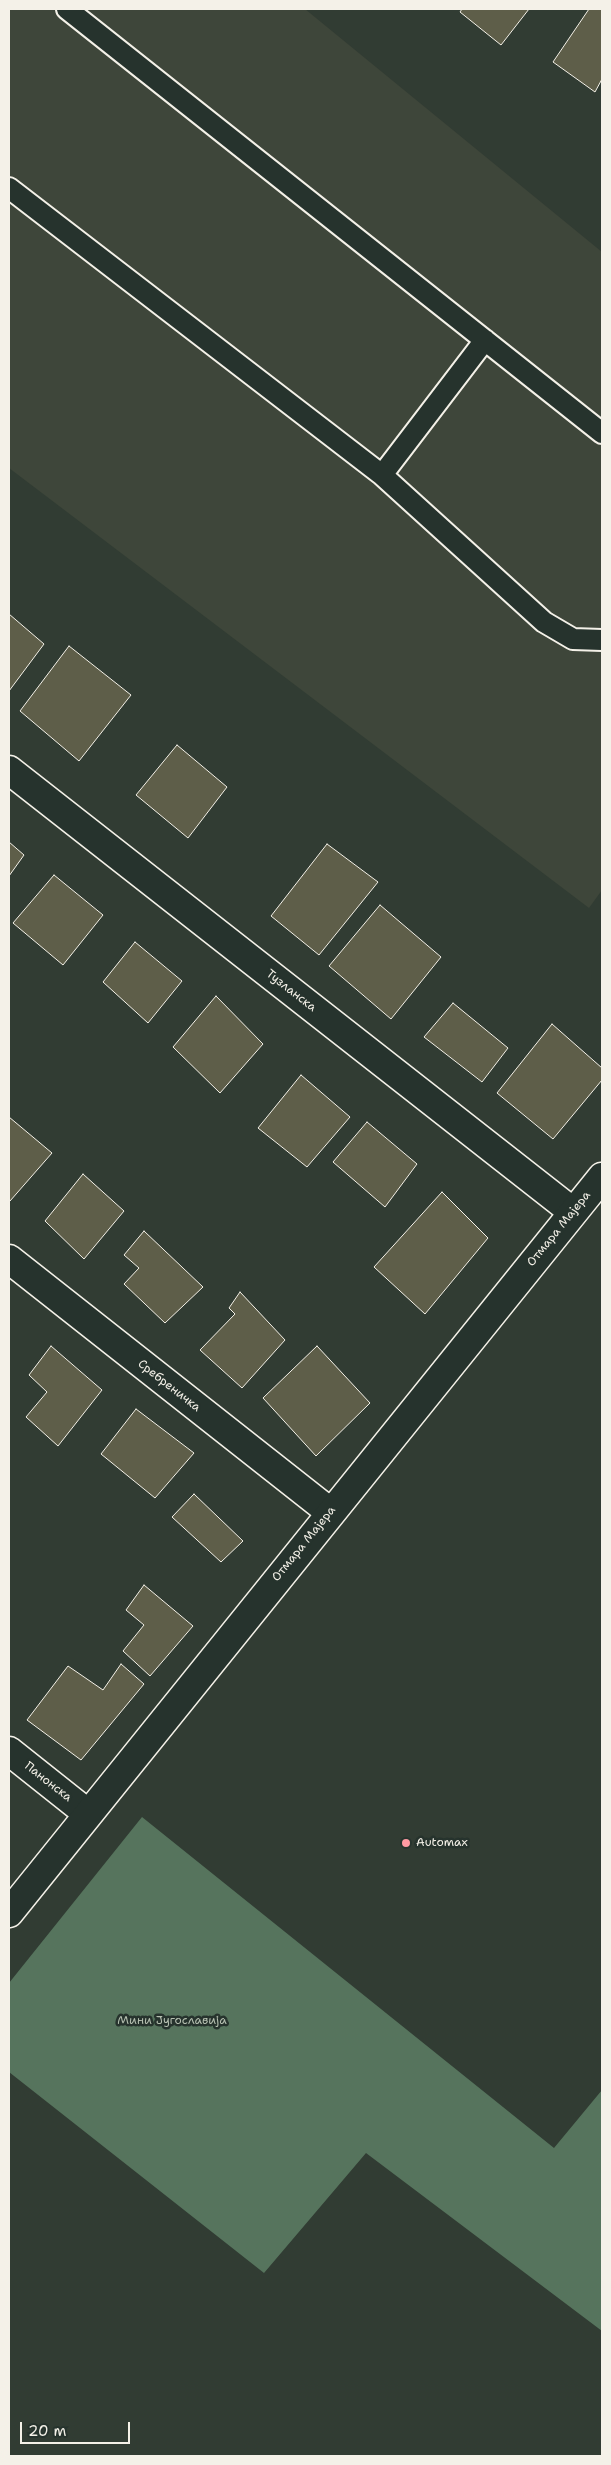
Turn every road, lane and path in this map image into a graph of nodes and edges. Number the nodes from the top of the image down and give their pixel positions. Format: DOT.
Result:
graph roads {
  1 [pos="67,9"];
  2 [pos="9,188"];
  3 [pos="485,340"];
  4 [pos="602,433"];
  5 [pos="382,476"];
  6 [pos="602,640"];
  7 [pos="9,770"];
  8 [pos="602,1177"];
  9 [pos="573,1212"];
  10 [pos="9,1260"];
  11 [pos="330,1512"];
  12 [pos="9,1751"];
  13 [pos="87,1813"];
  14 [pos="9,1913"];
  1 -- 3 [label="lane"];
  2 -- 5 [label="lane"];
  3 -- 4 [label="lane"];
  3 -- 5 [label="lane"];
  5 -- 6 [label="lane"];
  7 -- 9 [label="street, Тузланска"];
  8 -- 9 [label="street, Отмара Мајера"];
  9 -- 11 [label="street, Отмара Мајера"];
  10 -- 11 [label="street, Сребреничка"];
  11 -- 13 [label="street, Отмара Мајера"];
  12 -- 13 [label="street, Панонска"];
  13 -- 14 [label="street, Отмара Мајера"];
}
